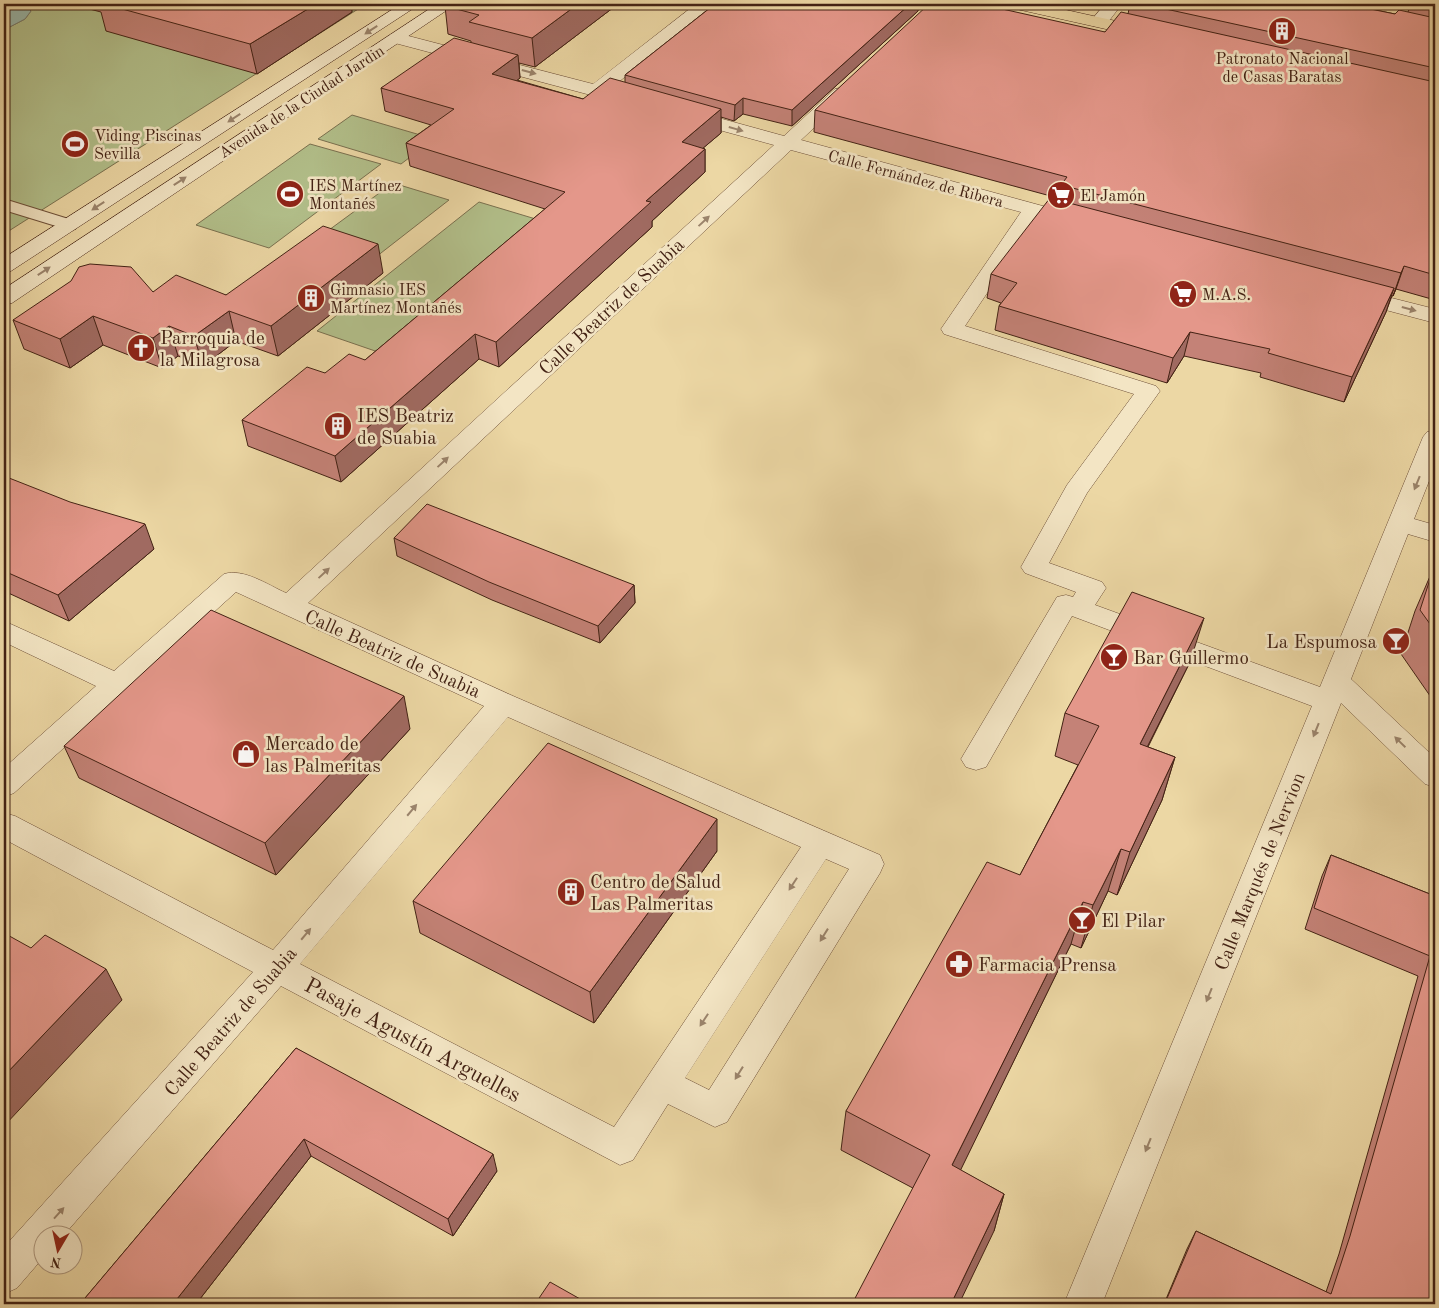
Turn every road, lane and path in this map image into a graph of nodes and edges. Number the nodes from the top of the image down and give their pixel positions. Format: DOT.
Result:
graph roads {
  1 [pos="412,4"];
  2 [pos="448,4"];
  3 [pos="706,4"];
  4 [pos="1018,4"];
  5 [pos="1114,4"];
  6 [pos="1099,22"];
  7 [pos="1166,37"];
  8 [pos="397,38"];
  9 [pos="852,83"];
  10 [pos="597,90"];
  11 [pos="644,103"];
  12 [pos="673,111"];
  13 [pos="786,144"];
  14 [pos="4,204"];
  15 [pos="1033,209"];
  16 [pos="4,214"];
  17 [pos="1091,224"];
  18 [pos="62,229"];
  19 [pos="4,267"];
  20 [pos="1330,288"];
  21 [pos="4,298"];
  22 [pos="1435,316"];
  23 [pos="1435,437"];
  24 [pos="1400,523"];
  25 [pos="1435,534"];
  26 [pos="289,606"];
  27 [pos="1079,608"];
  28 [pos="4,631"];
  29 [pos="117,684"];
  30 [pos="1332,691"];
  31 [pos="503,703"];
  32 [pos="976,759"];
  33 [pos="1435,776"];
  34 [pos="4,785"];
  35 [pos="9,835"];
  36 [pos="820,843"];
  37 [pos="278,967"];
  38 [pos="662,1084"];
  39 [pos="4,1275"];
  40 [pos="1083,1304"];
  1 -- 18 [label="street, Avenida de la Ciudad Jardin, one-way"];
  2 -- 8 [label="street, Avenida de la Ciudad Jardin"];
  3 -- 10 [label="street"];
  4 -- 6 [label="main road"];
  5 -- 6 [label="street"];
  6 -- 7 [label="main road"];
  8 -- 10 [label="street, one-way"];
  21 -- 8 [label="street, Avenida de la Ciudad Jardin, one-way"];
  9 -- 13 [label="street, Calle Beatriz de Suabia"];
  10 -- 11 [label="street"];
  12 -- 13 [label="street, Calle Fernández de Ribera, one-way"];
  13 -- 15 [label="street, Calle Fernández de Ribera"];
  26 -- 13 [label="street, Calle Beatriz de Suabia, one-way"];
  14 -- 18 [label="lane"];
  15 -- 17 [label="street, Calle Fernández de Ribera"];
  15 -- 27 [label="street"];
  16 -- 18 [label="lane"];
  18 -- 19 [label="street, Avenida de la Ciudad Jardin"];
  20 -- 22 [label="street, one-way"];
  23 -- 24 [label="street, Calle Marqués de Nervion, one-way"];
  24 -- 25 [label="street"];
  24 -- 30 [label="street, Calle Marqués de Nervion"];
  26 -- 29 [label="street"];
  26 -- 31 [label="street, Calle Beatriz de Suabia"];
  27 -- 30 [label="street"];
  27 -- 32 [label="street"];
  28 -- 29 [label="street"];
  29 -- 34 [label="street"];
  33 -- 30 [label="street, one-way"];
  30 -- 40 [label="street, Calle Marqués de Nervion, one-way"];
  31 -- 36 [label="street"];
  37 -- 31 [label="street, Calle Beatriz de Suabia, one-way"];
  35 -- 37 [label="street, Pasaje Agustín Arguelles"];
  36 -- 38 [label="street, one-way"];
  36 -- 38 [label="street, one-way"];
  37 -- 38 [label="street, Pasaje Agustín Arguelles"];
  39 -- 37 [label="street, Calle Beatriz de Suabia, one-way"];
}
